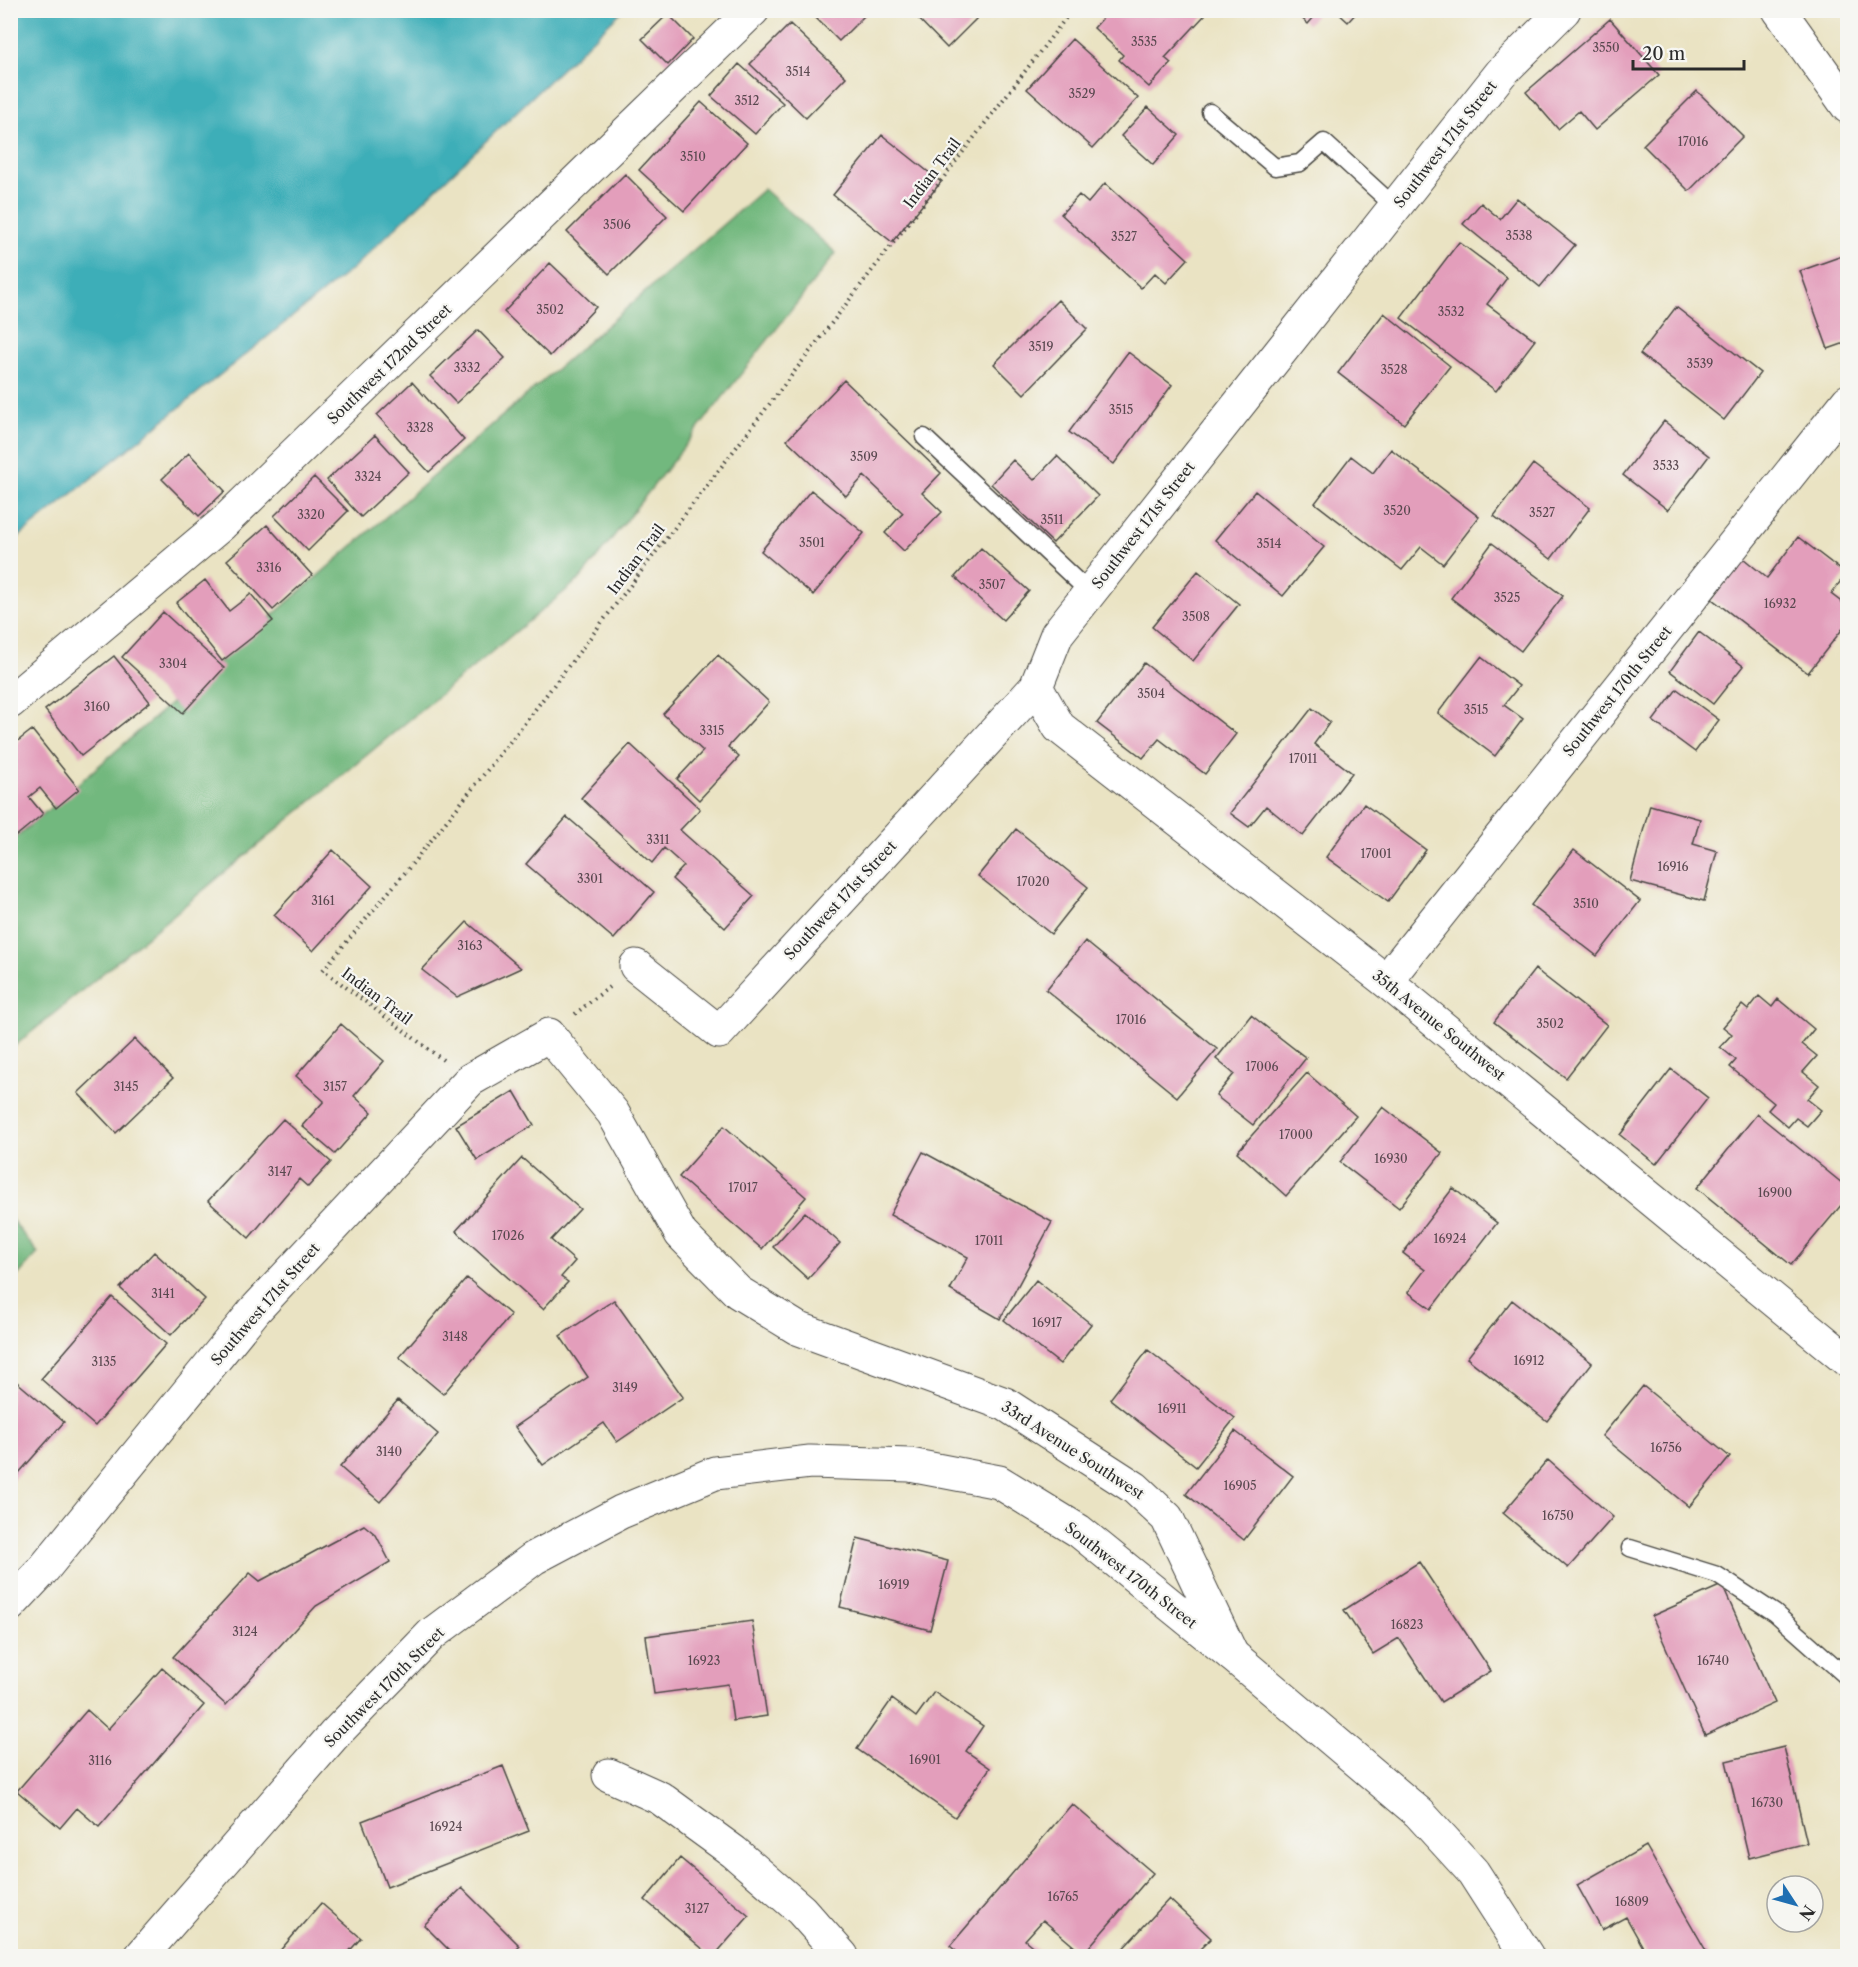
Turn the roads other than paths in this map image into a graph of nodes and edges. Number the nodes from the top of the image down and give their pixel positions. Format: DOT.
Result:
graph roads {
  1 [pos="753,10"];
  2 [pos="1564,10"];
  3 [pos="1779,10"];
  4 [pos="1848,107"];
  5 [pos="1210,112"];
  6 [pos="1395,207"];
  7 [pos="1848,401"];
  8 [pos="924,437"];
  9 [pos="1089,592"];
  10 [pos="1036,687"];
  11 [pos="10,702"];
  12 [pos="636,966"];
  13 [pos="1386,981"];
  14 [pos="549,1035"];
  15 [pos="1848,1361"];
  16 [pos="1630,1548"];
  17 [pos="10,1605"];
  18 [pos="1232,1655"];
  19 [pos="1848,1678"];
  20 [pos="609,1775"];
  21 [pos="141,1956"];
  22 [pos="842,1956"];
  23 [pos="1527,1956"];
  1 -- 11 [label="street, Southwest 172nd Street"];
  2 -- 6 [label="street, Southwest 171st Street"];
  3 -- 4 [label="street"];
  5 -- 6 [label="lane"];
  6 -- 9 [label="street, Southwest 171st Street"];
  7 -- 13 [label="street, Southwest 170th Street"];
  8 -- 9 [label="lane"];
  9 -- 10 [label="street, Southwest 171st Street"];
  10 -- 12 [label="street, Southwest 171st Street"];
  10 -- 13 [label="street, 35th Avenue Southwest"];
  13 -- 15 [label="street, 35th Avenue Southwest"];
  14 -- 17 [label="street, Southwest 171st Street"];
  14 -- 18 [label="street, 33rd Avenue Southwest"];
  16 -- 19 [label="lane"];
  18 -- 21 [label="street, Southwest 170th Street"];
  18 -- 23 [label="street, 33rd Avenue Southwest"];
  20 -- 22 [label="street"];
}
